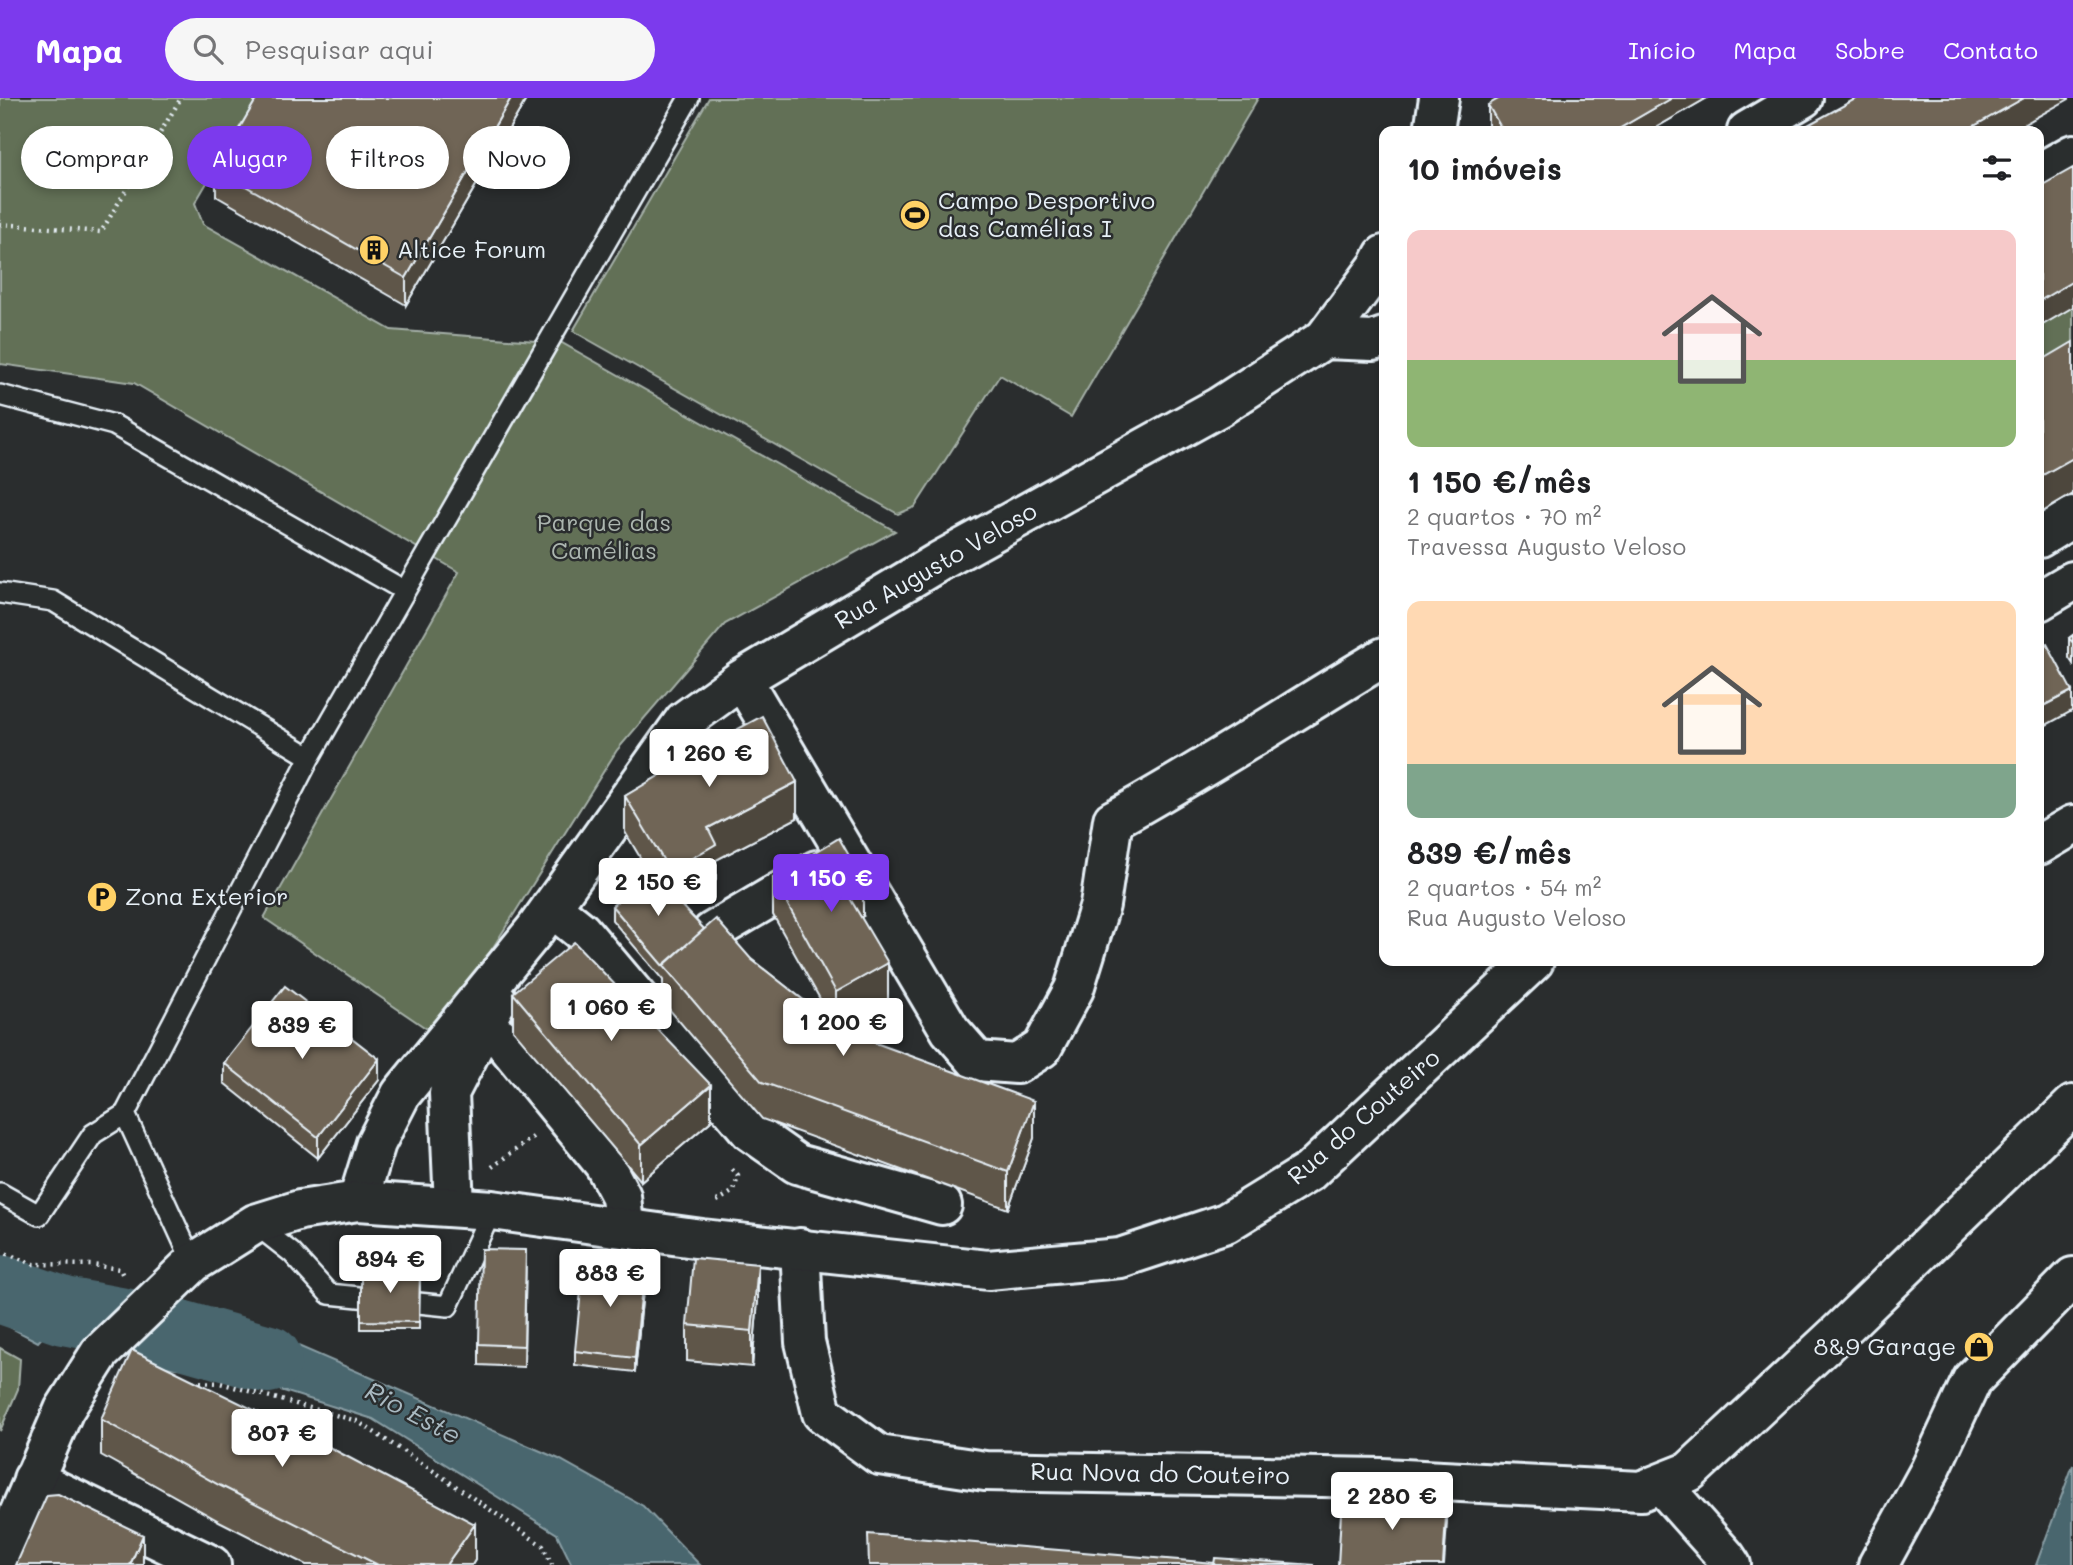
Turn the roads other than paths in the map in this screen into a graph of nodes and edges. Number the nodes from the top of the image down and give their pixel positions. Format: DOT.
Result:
graph roads {
  1 [pos="689,98"];
  2 [pos="1439,98"];
  3 [pos="1803,98"];
  4 [pos="1435,126"];
  5 [pos="1755,126"];
  6 [pos="2073,154"];
  7 [pos="2044,170"];
  8 [pos="1379,265"];
  9 [pos="1324,339"];
  10 [pos="1379,339"];
  11 [pos="0,395"];
  12 [pos="2073,516"];
  13 [pos="2044,535"];
  14 [pos="2073,581"];
  15 [pos="405,591"];
  16 [pos="0,593"];
  17 [pos="2044,598"];
  18 [pos="1379,660"];
  19 [pos="742,679"];
  20 [pos="310,757"];
  21 [pos="2073,825"];
  22 [pos="2044,842"];
  23 [pos="846,853"];
  24 [pos="543,918"];
  25 [pos="712,932"];
  26 [pos="1529,966"];
  27 [pos="476,1039"];
  28 [pos="2073,1105"];
  29 [pos="125,1114"];
  30 [pos="0,1193"];
  31 [pos="358,1201"];
  32 [pos="943,1205"];
  33 [pos="454,1206"];
  34 [pos="492,1210"];
  35 [pos="254,1224"];
  36 [pos="625,1226"];
  37 [pos="800,1248"];
  38 [pos="193,1263"];
  39 [pos="2073,1277"];
  40 [pos="33,1479"];
  41 [pos="1661,1484"];
  42 [pos="0,1558"];
  43 [pos="211,1565"];
  44 [pos="1731,1565"];
  45 [pos="1878,1565"];
  1 -- 15 [label="lane"];
  2 -- 4 [label="street"];
  3 -- 5 [label="street"];
  6 -- 7 [label="street"];
  8 -- 9 [label="street, Rua Augusto Veloso"];
  9 -- 10 [label="street"];
  9 -- 19 [label="street, Rua Augusto Veloso"];
  11 -- 15 [label="lane"];
  12 -- 13 [label="street"];
  14 -- 17 [label="street"];
  15 -- 20 [label="lane"];
  16 -- 20 [label="lane"];
  18 -- 23 [label="street"];
  19 -- 23 [label="street"];
  19 -- 24 [label="street, Rua Augusto Veloso"];
  20 -- 29 [label="lane"];
  21 -- 22 [label="street"];
  23 -- 25 [label="street"];
  24 -- 27 [label="street, Rua Augusto Veloso"];
  24 -- 31 [label="street, Rua Augusto Veloso"];
  24 -- 32 [label="street"];
  26 -- 37 [label="street, Rua do Couteiro"];
  27 -- 33 [label="street, Rua Augusto Veloso"];
  27 -- 36 [label="street"];
  28 -- 41 [label="street, Rua Nova do Couteiro"];
  29 -- 30 [label="lane"];
  29 -- 38 [label="lane"];
  31 -- 33 [label="street, Rua do Couteiro"];
  31 -- 35 [label="street, Rua do Couteiro"];
  33 -- 34 [label="street, Rua do Couteiro"];
  34 -- 35 [label="lane"];
  34 -- 36 [label="street, Rua do Couteiro"];
  35 -- 38 [label="street, Rua do Couteiro"];
  36 -- 37 [label="street, Rua do Couteiro"];
  37 -- 41 [label="street, Rua Nova do Couteiro"];
  38 -- 40 [label="street, Rua do Couteiro"];
  39 -- 45 [label="street"];
  40 -- 42 [label="street, Rua do Couteiro"];
  40 -- 43 [label="street"];
  41 -- 44 [label="street"];
}
